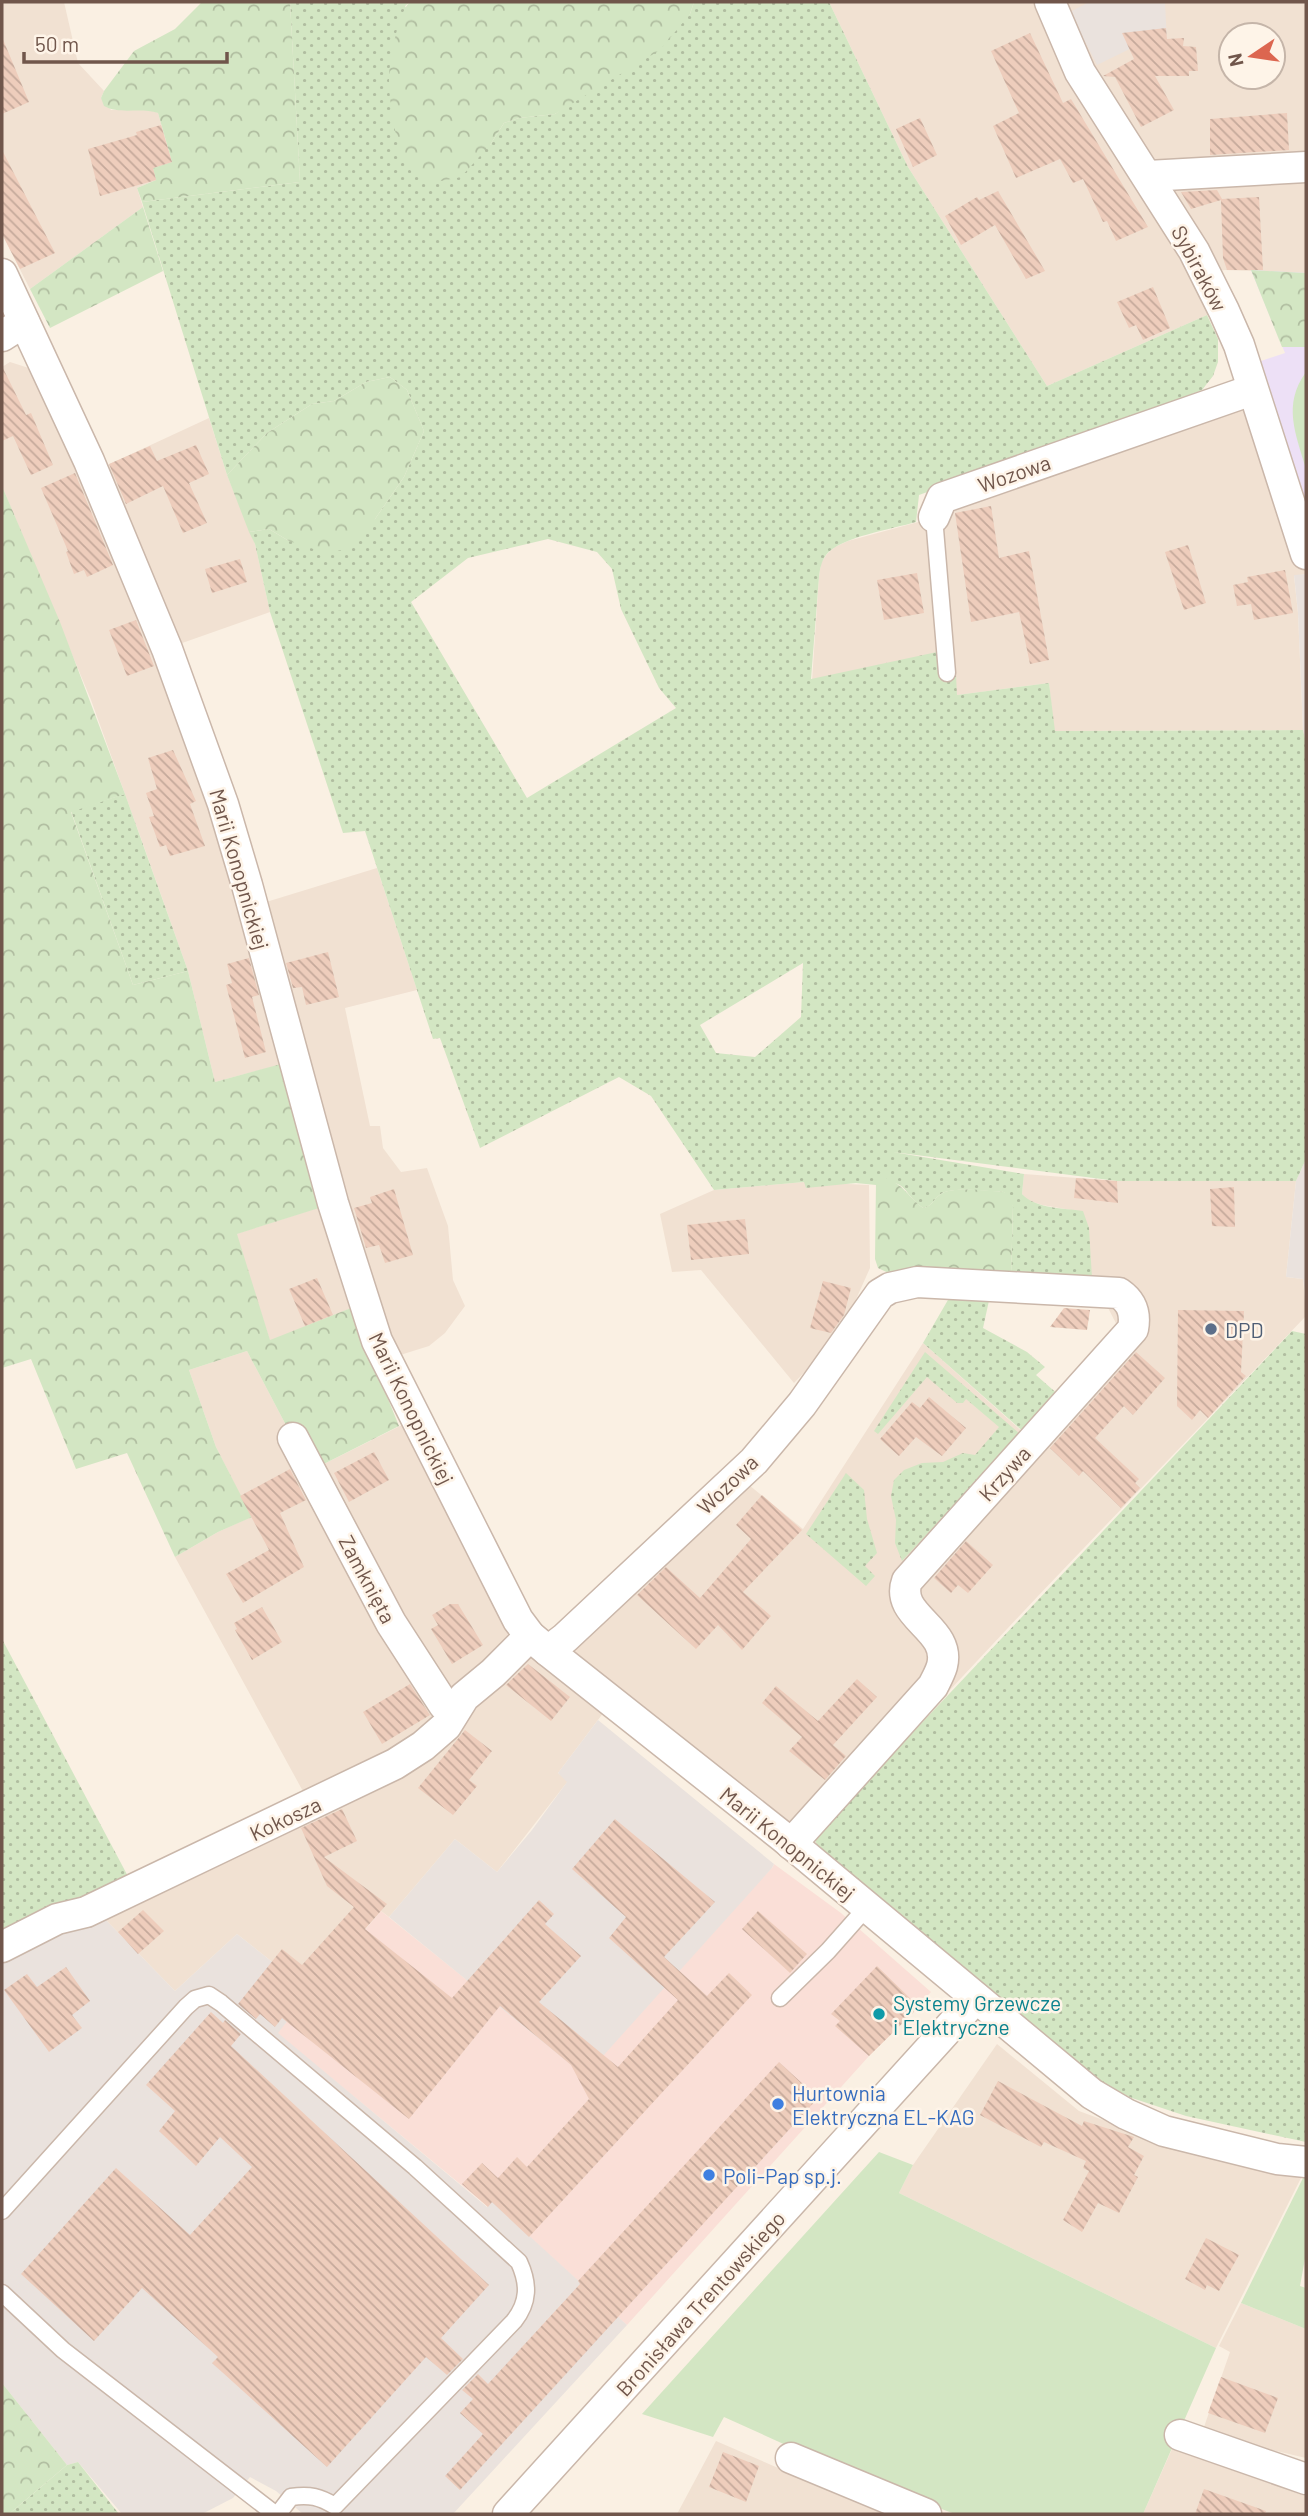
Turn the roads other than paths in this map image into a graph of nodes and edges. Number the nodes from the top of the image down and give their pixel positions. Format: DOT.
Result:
graph roads {
  1 [pos="1050,2"];
  2 [pos="1306,167"];
  3 [pos="1148,176"];
  4 [pos="2,274"];
  5 [pos="13,329"];
  6 [pos="1252,390"];
  7 [pos="934,517"];
  8 [pos="1306,554"];
  9 [pos="947,673"];
  10 [pos="880,1294"];
  11 [pos="293,1438"];
  12 [pos="539,1643"];
  13 [pos="454,1711"];
  14 [pos="791,1844"];
  15 [pos="867,1907"];
  16 [pos="2,1947"];
  17 [pos="780,1998"];
  18 [pos="976,1998"];
  19 [pos="1306,2162"];
  20 [pos="2,2211"];
  21 [pos="2,2293"];
  22 [pos="1180,2435"];
  23 [pos="792,2458"];
  24 [pos="1306,2479"];
  25 [pos="277,2514"];
  26 [pos="509,2514"];
  27 [pos="926,2514"];
  1 -- 3 [label="street, Sybiraków"];
  2 -- 3 [label="street"];
  3 -- 6 [label="street, Sybiraków"];
  4 -- 5 [label="street, Marii Konopnickiej"];
  5 -- 12 [label="street, Marii Konopnickiej"];
  6 -- 7 [label="street, Wozowa"];
  6 -- 8 [label="street, Sybiraków"];
  7 -- 9 [label="lane, Wozowa"];
  10 -- 12 [label="street, Wozowa"];
  10 -- 14 [label="street, Krzywa"];
  11 -- 13 [label="street, Zamknięta"];
  12 -- 13 [label="street, Kokosza"];
  12 -- 14 [label="street, Marii Konopnickiej"];
  13 -- 16 [label="street, Kokosza"];
  14 -- 15 [label="street, Marii Konopnickiej"];
  15 -- 17 [label="lane"];
  15 -- 18 [label="street, Marii Konopnickiej"];
  18 -- 19 [label="street, Marii Konopnickiej"];
  18 -- 26 [label="street, Bronisława Trentowskiego"];
  20 -- 25 [label="lane"];
  21 -- 25 [label="lane"];
  22 -- 24 [label="street"];
  23 -- 27 [label="street"];
}
